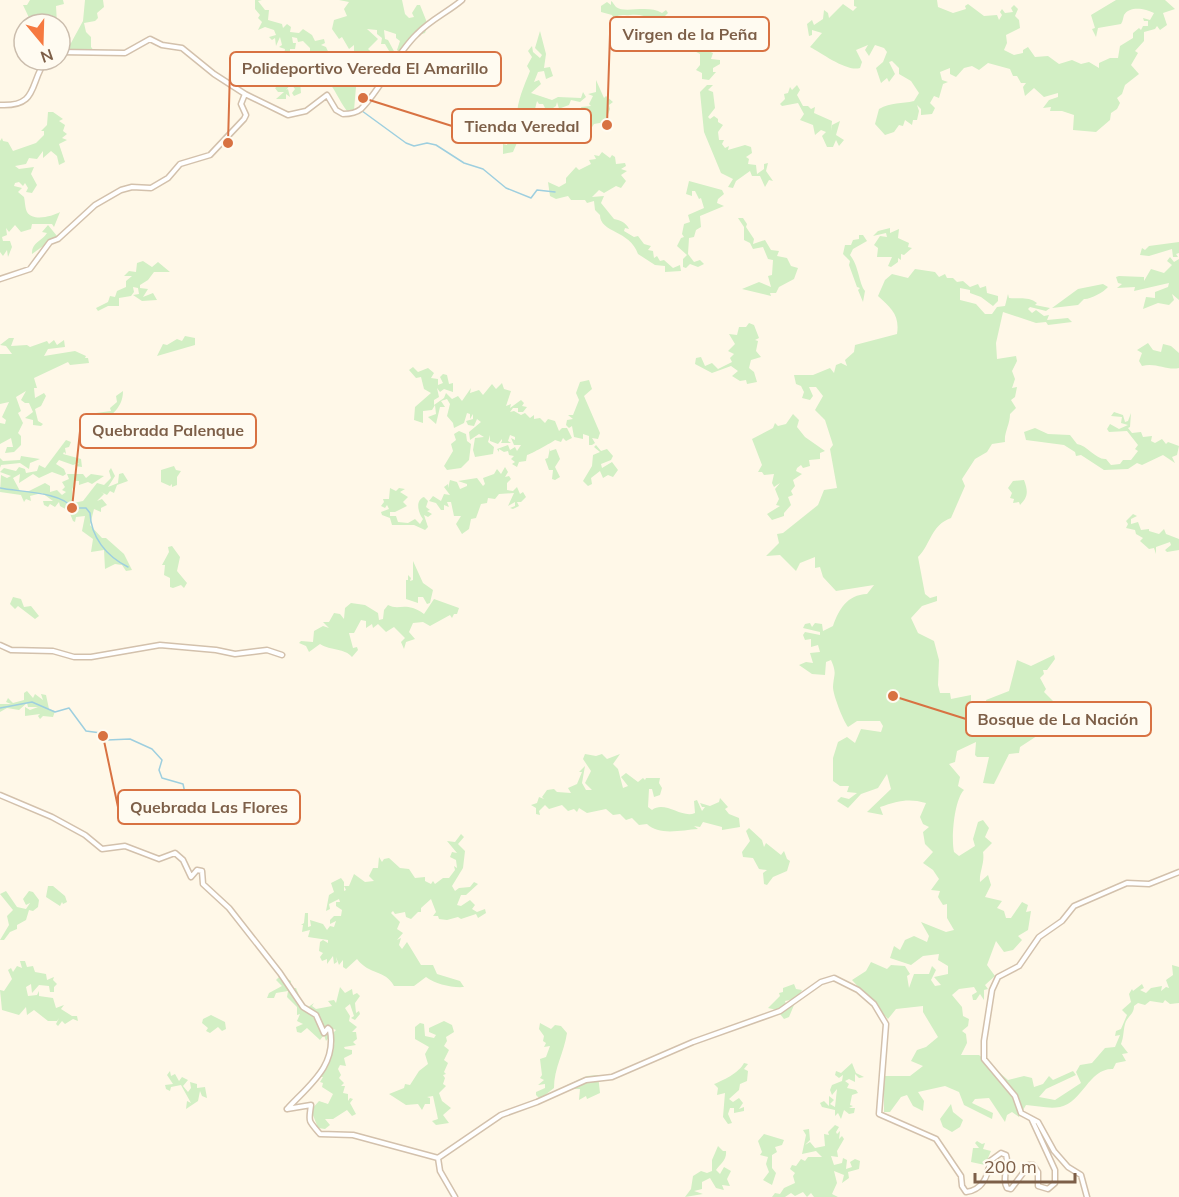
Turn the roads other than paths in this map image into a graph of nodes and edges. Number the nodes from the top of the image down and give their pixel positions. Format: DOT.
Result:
graph roads {
  1 [pos="462,0"];
  2 [pos="72,52"];
  3 [pos="38,72"];
  4 [pos="245,94"];
  5 [pos="0,105"];
  6 [pos="0,279"];
  7 [pos="0,645"];
  8 [pos="282,655"];
  9 [pos="0,795"];
  10 [pos="1179,872"];
  11 [pos="1032,1120"];
  12 [pos="438,1158"];
  13 [pos="455,1197"];
  14 [pos="1087,1197"];
  1 -- 4 [label="street"];
  2 -- 4 [label="street"];
  3 -- 5 [label="street"];
  4 -- 6 [label="street"];
  7 -- 8 [label="street"];
  9 -- 12 [label="street"];
  10 -- 11 [label="street"];
  11 -- 12 [label="street"];
  11 -- 14 [label="street"];
  12 -- 13 [label="street"];
}
